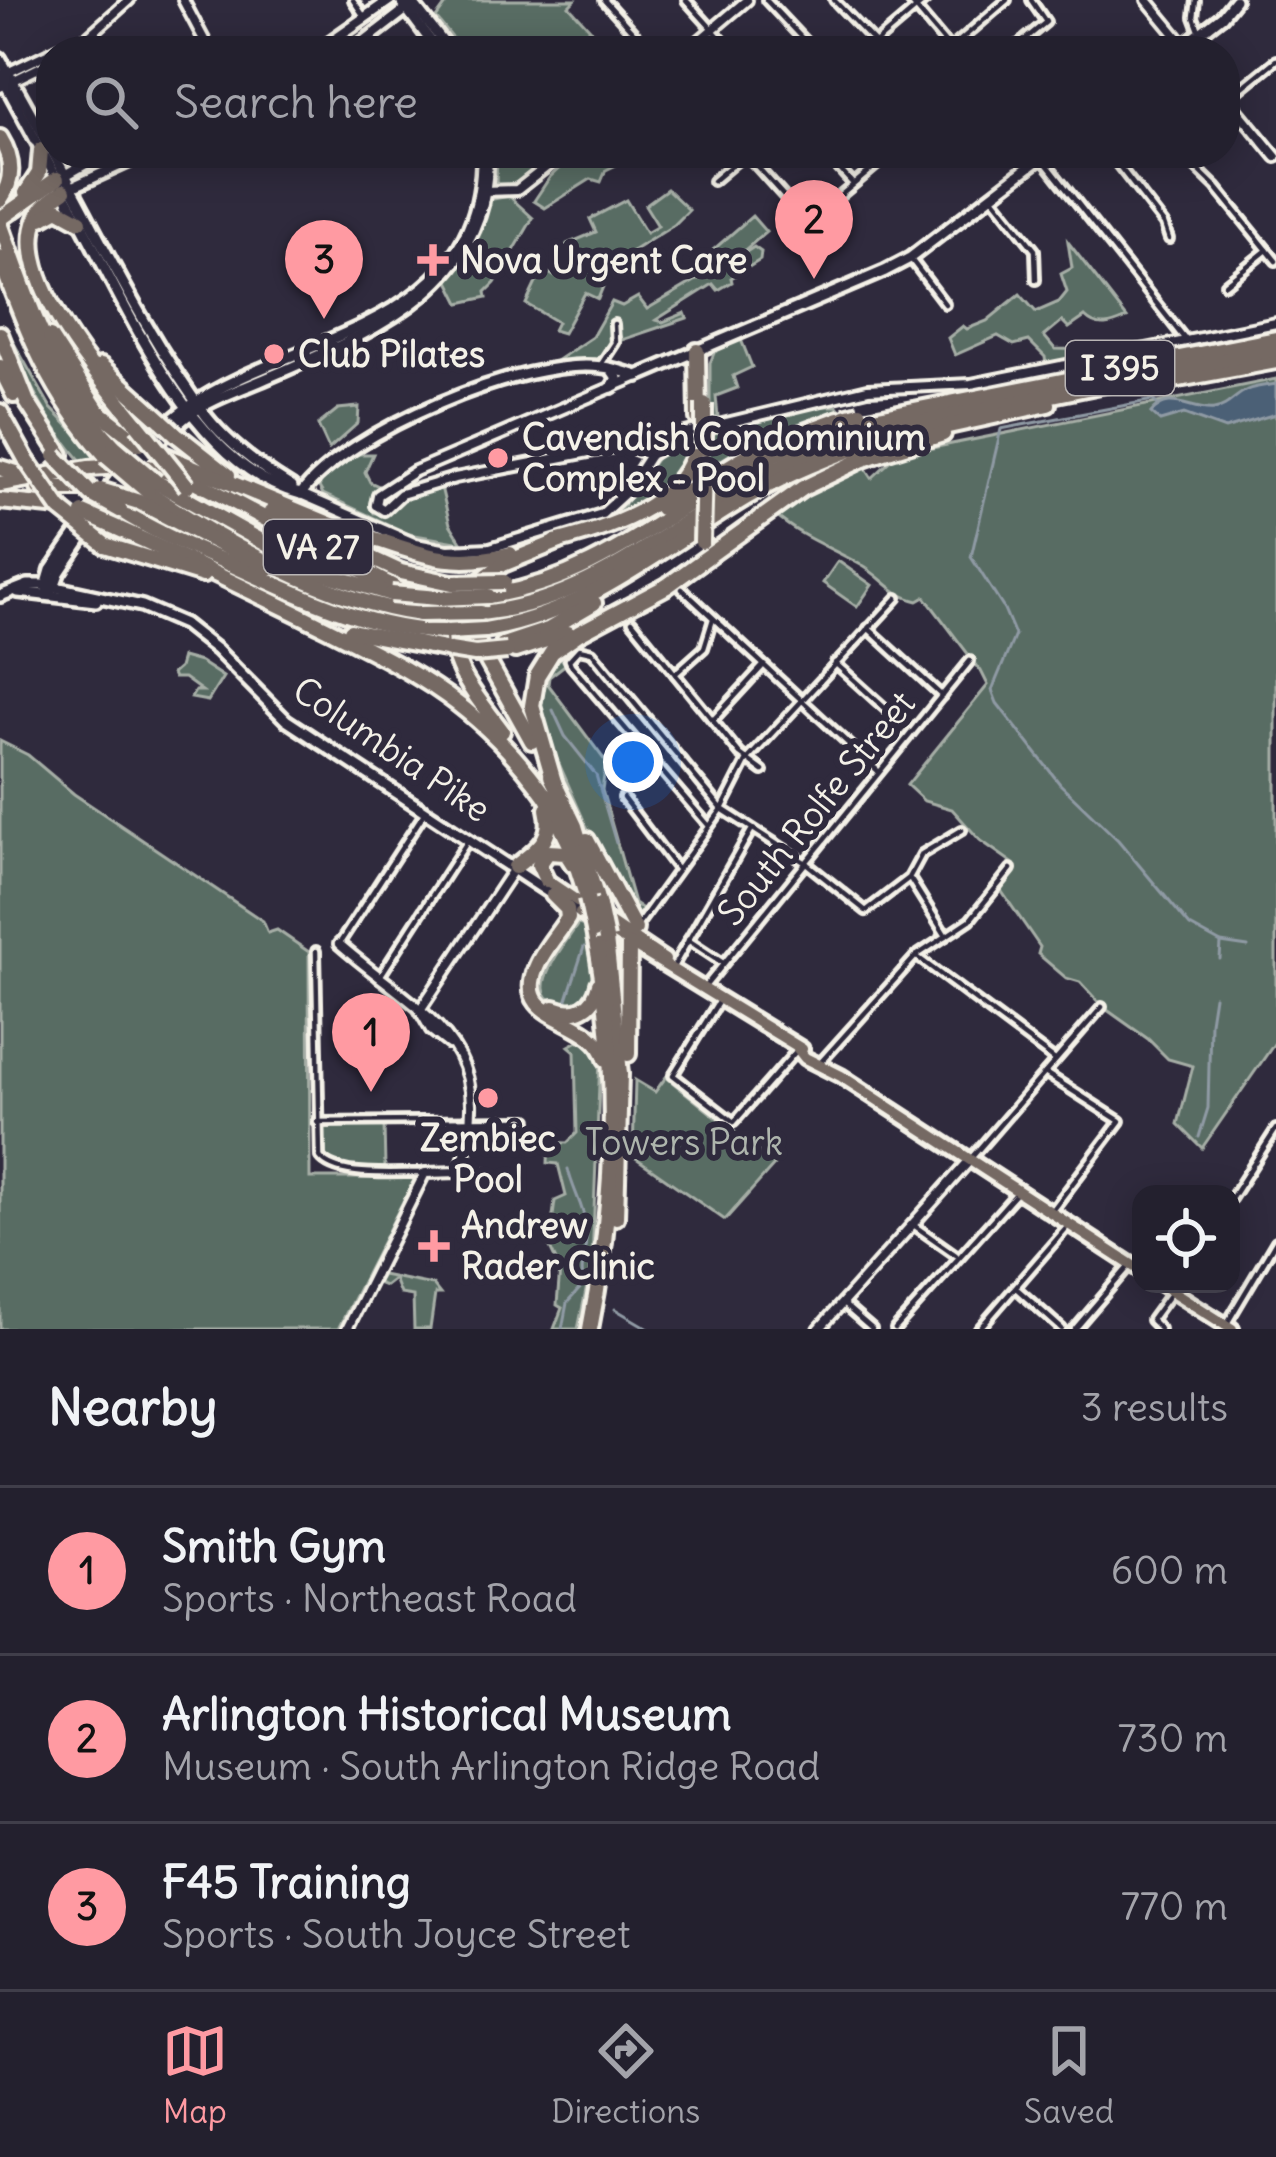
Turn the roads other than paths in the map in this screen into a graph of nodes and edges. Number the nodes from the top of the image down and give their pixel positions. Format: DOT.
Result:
graph roads {
  1 [pos="129,0"];
  2 [pos="184,0"];
  3 [pos="353,0"];
  4 [pos="390,0"];
  5 [pos="604,0"];
  6 [pos="686,0"];
  7 [pos="747,0"];
  8 [pos="766,0"];
  9 [pos="834,0"];
  10 [pos="910,0"];
  11 [pos="926,0"];
  12 [pos="988,0"];
  13 [pos="1007,0"];
  14 [pos="1031,0"];
  15 [pos="1147,0"];
  16 [pos="1196,0"];
  17 [pos="1235,0"];
  18 [pos="410,3"];
  19 [pos="916,8"];
  20 [pos="996,10"];
  21 [pos="365,18"];
  22 [pos="712,30"];
  23 [pos="1200,33"];
  24 [pos="88,36"];
  25 [pos="202,36"];
  26 [pos="339,36"];
  27 [pos="370,36"];
  28 [pos="430,36"];
  29 [pos="438,36"];
  30 [pos="636,36"];
  31 [pos="705,36"];
  32 [pos="718,36"];
  33 [pos="800,36"];
  34 [pos="869,36"];
  35 [pos="884,36"];
  36 [pos="939,36"];
  37 [pos="967,36"];
  38 [pos="1029,36"];
  39 [pos="1174,36"];
  40 [pos="1197,36"];
  41 [pos="0,58"];
  42 [pos="36,60"];
  43 [pos="1276,60"];
  44 [pos="36,67"];
  45 [pos="4,79"];
  46 [pos="1240,87"];
  47 [pos="1240,113"];
  48 [pos="36,131"];
  49 [pos="0,138"];
  50 [pos="1276,158"];
  51 [pos="41,168"];
  52 [pos="56,168"];
  53 [pos="84,168"];
  54 [pos="106,168"];
  55 [pos="484,168"];
  56 [pos="546,168"];
  57 [pos="728,168"];
  58 [pos="758,168"];
  59 [pos="839,168"];
  60 [pos="873,168"];
  61 [pos="1025,168"];
  62 [pos="1053,168"];
  63 [pos="1121,168"];
  64 [pos="1196,168"];
  65 [pos="713,181"];
  66 [pos="64,183"];
  67 [pos="854,184"];
  68 [pos="483,191"];
  69 [pos="992,196"];
  70 [pos="8,203"];
  71 [pos="80,221"];
  72 [pos="1,223"];
  73 [pos="34,225"];
  74 [pos="1169,239"];
  75 [pos="1267,250"];
  76 [pos="6,258"];
  77 [pos="910,258"];
  78 [pos="1276,261"];
  79 [pos="1036,280"];
  80 [pos="0,284"];
  81 [pos="1226,284"];
  82 [pos="945,304"];
  83 [pos="55,305"];
  84 [pos="134,322"];
  85 [pos="1276,323"];
  86 [pos="614,324"];
  87 [pos="152,331"];
  88 [pos="0,334"];
  89 [pos="1276,339"];
  90 [pos="1187,342"];
  91 [pos="700,350"];
  92 [pos="1276,350"];
  93 [pos="1276,361"];
  94 [pos="0,367"];
  95 [pos="606,368"];
  96 [pos="638,376"];
  97 [pos="612,387"];
  98 [pos="845,394"];
  99 [pos="195,407"];
  100 [pos="1,413"];
  101 [pos="685,433"];
  102 [pos="861,438"];
  103 [pos="630,446"];
  104 [pos="699,450"];
  105 [pos="110,451"];
  106 [pos="650,454"];
  107 [pos="58,456"];
  108 [pos="0,468"];
  109 [pos="640,469"];
  110 [pos="37,478"];
  111 [pos="186,481"];
  112 [pos="148,492"];
  113 [pos="0,493"];
  114 [pos="299,502"];
  115 [pos="691,503"];
  116 [pos="350,532"];
  117 [pos="588,532"];
  118 [pos="560,541"];
  119 [pos="665,550"];
  120 [pos="283,554"];
  121 [pos="59,573"];
  122 [pos="48,589"];
  123 [pos="682,589"];
  124 [pos="77,591"];
  125 [pos="653,595"];
  126 [pos="0,596"];
  127 [pos="268,598"];
  128 [pos="897,598"];
  129 [pos="120,602"];
  130 [pos="284,607"];
  131 [pos="617,614"];
  132 [pos="713,619"];
  133 [pos="632,621"];
  134 [pos="868,628"];
  135 [pos="447,629"];
  136 [pos="456,646"];
  137 [pos="505,648"];
  138 [pos="970,661"];
  139 [pos="835,663"];
  140 [pos="763,667"];
  141 [pos="675,674"];
  142 [pos="942,696"];
  143 [pos="511,701"];
  144 [pos="800,701"];
  145 [pos="713,720"];
  146 [pos="898,721"];
  147 [pos="501,740"];
  148 [pos="747,760"];
  149 [pos="763,771"];
  150 [pos="879,772"];
  151 [pos="554,782"];
  152 [pos="623,798"];
  153 [pos="555,799"];
  154 [pos="722,809"];
  155 [pos="426,810"];
  156 [pos="709,826"];
  157 [pos="752,830"];
  158 [pos="962,830"];
  159 [pos="470,837"];
  160 [pos="806,863"];
  161 [pos="515,867"];
  162 [pos="677,869"];
  163 [pos="1011,869"];
  164 [pos="909,878"];
  165 [pos="550,888"];
  166 [pos="593,902"];
  167 [pos="580,913"];
  168 [pos="600,935"];
  169 [pos="946,936"];
  170 [pos="632,937"];
  171 [pos="686,943"];
  172 [pos="339,944"];
  173 [pos="316,951"];
  174 [pos="916,956"];
  175 [pos="723,963"];
  176 [pos="674,967"];
  177 [pos="379,978"];
  178 [pos="691,981"];
  179 [pos="703,988"];
  180 [pos="720,999"];
  181 [pos="1102,1007"];
  182 [pos="420,1010"];
  183 [pos="798,1048"];
  184 [pos="1056,1060"];
  185 [pos="820,1063"];
  186 [pos="1046,1073"];
  187 [pos="611,1105"];
  188 [pos="528,1120"];
  189 [pos="470,1121"];
  190 [pos="317,1122"];
  191 [pos="1276,1130"];
  192 [pos="970,1160"];
  193 [pos="460,1172"];
  194 [pos="425,1173"];
  195 [pos="489,1173"];
  196 [pos="1240,1185"];
  197 [pos="619,1187"];
  198 [pos="1018,1192"];
  199 [pos="1051,1212"];
  200 [pos="912,1224"];
  201 [pos="1069,1225"];
  202 [pos="1275,1245"];
  203 [pos="958,1256"];
  204 [pos="1132,1264"];
  205 [pos="1132,1271"];
  206 [pos="1016,1288"];
  207 [pos="1166,1293"];
  208 [pos="1180,1293"];
  209 [pos="842,1303"];
  210 [pos="1229,1327"];
  211 [pos="346,1329"];
  212 [pos="590,1329"];
  213 [pos="599,1329"];
  214 [pos="819,1329"];
  215 [pos="872,1329"];
  216 [pos="895,1329"];
  217 [pos="980,1329"];
  218 [pos="1062,1329"];
  219 [pos="1075,1329"];
  220 [pos="1160,1329"];
  1 -- 24 [label="street"];
  2 -- 25 [label="street"];
  3 -- 21 [label="street"];
  4 -- 21 [label="main road"];
  5 -- 30 [label="street"];
  6 -- 22 [label="street"];
  7 -- 22 [label="street"];
  8 -- 33 [label="street"];
  9 -- 34 [label="street"];
  10 -- 19 [label="street"];
  11 -- 19 [label="street"];
  12 -- 20 [label="street"];
  13 -- 20 [label="street"];
  14 -- 38 [label="street"];
  15 -- 39 [label="street"];
  16 -- 23 [label="street"];
  17 -- 23 [label="main road"];
  18 -- 27 [label="main road"];
  18 -- 28 [label="main road"];
  18 -- 29 [label="main road"];
  19 -- 35 [label="street"];
  19 -- 36 [label="street"];
  20 -- 37 [label="street"];
  21 -- 26 [label="main road"];
  22 -- 31 [label="street"];
  22 -- 32 [label="street"];
  23 -- 40 [label="main road"];
  41 -- 45 [label="main road"];
  42 -- 45 [label="street"];
  43 -- 46 [label="street"];
  44 -- 45 [label="street"];
  45 -- 48 [label="main road"];
  47 -- 50 [label="street"];
  49 -- 70 [label="highway"];
  51 -- 70 [label="highway"];
  52 -- 66 [label="main road"];
  53 -- 66 [label="main road"];
  54 -- 66 [label="main road"];
  55 -- 68 [label="main road"];
  56 -- 68 [label="street"];
  57 -- 65 [label="street"];
  58 -- 67 [label="street"];
  59 -- 67 [label="street"];
  60 -- 67 [label="street"];
  61 -- 69 [label="main road"];
  62 -- 90 [label="street"];
  63 -- 74 [label="street"];
  64 -- 75 [label="street"];
  66 -- 70 [label="highway"];
  66 -- 71 [label="main road"];
  66 -- 73 [label="highway"];
  66 -- 87 [label="main road"];
  68 -- 99 [label="main road"];
  69 -- 77 [label="main road"];
  69 -- 79 [label="street"];
  70 -- 72 [label="highway"];
  71 -- 73 [label="highway"];
  71 -- 84 [label="main road"];
  72 -- 76 [label="highway"];
  73 -- 83 [label="highway"];
  75 -- 78 [label="street"];
  75 -- 81 [label="street"];
  76 -- 105 [label="highway"];
  76 -- 114 [label="highway, bridge"];
  77 -- 82 [label="street"];
  77 -- 91 [label="main road"];
  80 -- 105 [label="highway"];
  83 -- 111 [label="highway, bridge"];
  83 -- 114 [label="highway, bridge"];
  84 -- 87 [label="main road"];
  84 -- 99 [label="main road"];
  85 -- 90 [label="street"];
  86 -- 95 [label="street"];
  87 -- 99 [label="main road"];
  88 -- 107 [label="highway, I 395"];
  89 -- 102 [label="highway, I 395"];
  90 -- 98 [label="street"];
  91 -- 96 [label="main road"];
  91 -- 104 [label="highway, bridge"];
  92 -- 102 [label="highway"];
  93 -- 102 [label="highway, I 395"];
  94 -- 107 [label="highway"];
  95 -- 96 [label="main road"];
  95 -- 97 [label="main road"];
  95 -- 114 [label="main road"];
  96 -- 97 [label="street"];
  97 -- 103 [label="street"];
  98 -- 101 [label="street"];
  98 -- 102 [label="street"];
  99 -- 114 [label="main road"];
  99 -- 121 [label="main road"];
  99 -- 122 [label="main road"];
  100 -- 127 [label="highway, bridge"];
  101 -- 103 [label="street"];
  101 -- 106 [label="street"];
  102 -- 112 [label="highway, bridge"];
  102 -- 115 [label="highway, I 395"];
  102 -- 117 [label="highway"];
  102 -- 119 [label="highway, I 395"];
  102 -- 125 [label="highway"];
  103 -- 106 [label="street"];
  103 -- 109 [label="street"];
  104 -- 117 [label="highway"];
  104 -- 125 [label="highway, bridge"];
  105 -- 112 [label="highway, bridge"];
  106 -- 109 [label="street"];
  107 -- 135 [label="highway, I 395, bridge"];
  108 -- 110 [label="highway"];
  109 -- 114 [label="street"];
  110 -- 111 [label="highway, VA 27, bridge"];
  110 -- 113 [label="highway, VA 27"];
  111 -- 115 [label="highway, bridge"];
  111 -- 120 [label="highway"];
  111 -- 135 [label="highway, VA 27"];
  112 -- 113 [label="highway, bridge"];
  112 -- 120 [label="highway, I 395"];
  113 -- 127 [label="highway, VA 27, bridge"];
  114 -- 116 [label="highway"];
  115 -- 120 [label="highway, I 395, bridge"];
  116 -- 118 [label="highway"];
  116 -- 143 [label="highway, bridge"];
  117 -- 118 [label="highway"];
  118 -- 153 [label="highway"];
  119 -- 135 [label="highway, I 395, bridge"];
  119 -- 137 [label="highway"];
  121 -- 122 [label="main road"];
  121 -- 124 [label="main road"];
  122 -- 124 [label="main road, Columbia Pike"];
  122 -- 126 [label="main road, Columbia Pike"];
  122 -- 129 [label="main road, Columbia Pike"];
  123 -- 132 [label="street"];
  124 -- 129 [label="main road, Columbia Pike"];
  125 -- 131 [label="highway"];
  127 -- 130 [label="highway, VA 27"];
  128 -- 134 [label="street"];
  129 -- 155 [label="main road, Columbia Pike"];
  130 -- 136 [label="highway"];
  130 -- 147 [label="highway, VA 27"];
  131 -- 137 [label="highway"];
  131 -- 151 [label="highway"];
  132 -- 140 [label="street"];
  132 -- 141 [label="street"];
  133 -- 141 [label="street"];
  134 -- 139 [label="street"];
  134 -- 142 [label="street"];
  135 -- 136 [label="highway, VA 27, bridge"];
  136 -- 137 [label="highway, bridge"];
  136 -- 143 [label="highway, VA 27"];
  138 -- 142 [label="street, South Rolfe Street"];
  139 -- 144 [label="street"];
  139 -- 146 [label="street"];
  140 -- 144 [label="street"];
  140 -- 145 [label="street"];
  141 -- 145 [label="street"];
  142 -- 150 [label="street, South Rolfe Street"];
  143 -- 151 [label="highway, VA 27"];
  144 -- 148 [label="street"];
  144 -- 150 [label="street"];
  145 -- 148 [label="street"];
  147 -- 153 [label="highway, VA 27"];
  147 -- 161 [label="highway"];
  148 -- 149 [label="street"];
  148 -- 154 [label="street"];
  150 -- 160 [label="street, South Rolfe Street"];
  151 -- 153 [label="highway, VA 27"];
  152 -- 162 [label="street"];
  153 -- 166 [label="highway, VA 27"];
  153 -- 170 [label="highway"];
  154 -- 156 [label="street"];
  154 -- 156 [label="street"];
  154 -- 157 [label="street"];
  155 -- 159 [label="main road, Columbia Pike"];
  155 -- 172 [label="street"];
  156 -- 162 [label="street"];
  157 -- 160 [label="street"];
  157 -- 171 [label="street"];
  158 -- 164 [label="street"];
  159 -- 161 [label="main road, Columbia Pike"];
  159 -- 177 [label="street"];
  160 -- 164 [label="street"];
  160 -- 175 [label="street, South Rolfe Street"];
  161 -- 165 [label="main road, Columbia Pike"];
  161 -- 182 [label="street"];
  162 -- 170 [label="street"];
  163 -- 169 [label="street"];
  164 -- 169 [label="street"];
  165 -- 166 [label="highway"];
  165 -- 167 [label="main road, Columbia Pike"];
  165 -- 170 [label="main road, Columbia Pike"];
  165 -- 187 [label="highway"];
  166 -- 168 [label="highway, VA 27, bridge"];
  167 -- 168 [label="highway"];
  167 -- 170 [label="main road, Columbia Pike"];
  168 -- 187 [label="highway, VA 27"];
  168 -- 197 [label="highway, VA 27"];
  169 -- 174 [label="street"];
  170 -- 176 [label="main road, Columbia Pike"];
  170 -- 178 [label="main road, Columbia Pike"];
  170 -- 197 [label="highway"];
  171 -- 175 [label="street"];
  171 -- 176 [label="street"];
  172 -- 177 [label="street"];
  173 -- 190 [label="street"];
  174 -- 184 [label="street"];
  174 -- 185 [label="street"];
  175 -- 179 [label="street, South Rolfe Street"];
  176 -- 178 [label="main road, Columbia Pike"];
  177 -- 182 [label="street"];
  178 -- 179 [label="main road, Columbia Pike"];
  179 -- 180 [label="main road, Columbia Pike"];
  180 -- 183 [label="main road, Columbia Pike"];
  180 -- 183 [label="street"];
  181 -- 184 [label="street"];
  182 -- 189 [label="street"];
  183 -- 185 [label="main road, Columbia Pike"];
  184 -- 186 [label="street"];
  185 -- 192 [label="main road, Columbia Pike"];
  186 -- 192 [label="street"];
  186 -- 199 [label="street"];
  187 -- 212 [label="highway, VA 27"];
  188 -- 189 [label="street"];
  189 -- 190 [label="street"];
  189 -- 193 [label="street"];
  190 -- 194 [label="street"];
  191 -- 196 [label="street"];
  192 -- 198 [label="main road, Columbia Pike"];
  192 -- 200 [label="street"];
  193 -- 194 [label="street"];
  193 -- 195 [label="street"];
  194 -- 211 [label="street"];
  197 -- 213 [label="highway, VA 27"];
  198 -- 199 [label="main road, Columbia Pike"];
  198 -- 203 [label="street"];
  199 -- 201 [label="main road, Columbia Pike"];
  200 -- 203 [label="street"];
  200 -- 209 [label="street"];
  201 -- 204 [label="main road, Columbia Pike"];
  201 -- 206 [label="street"];
  202 -- 210 [label="street"];
  203 -- 216 [label="street"];
  205 -- 219 [label="street"];
  206 -- 217 [label="street"];
  206 -- 218 [label="street"];
  207 -- 220 [label="street"];
  208 -- 210 [label="main road"];
  209 -- 214 [label="street"];
  209 -- 215 [label="street"];
}
